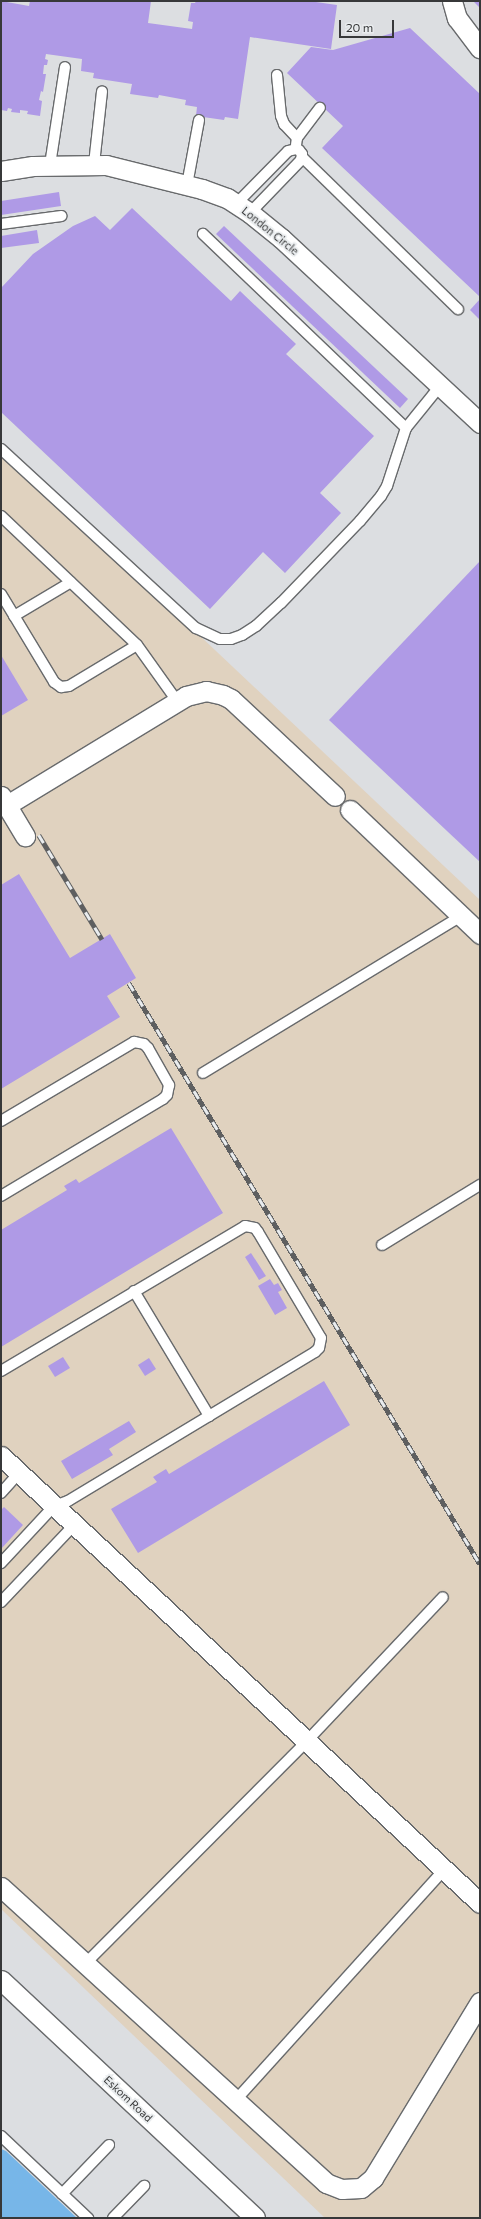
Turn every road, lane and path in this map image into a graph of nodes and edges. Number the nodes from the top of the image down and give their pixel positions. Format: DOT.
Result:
graph roads {
  1 [pos="452,1"];
  2 [pos="480,48"];
  3 [pos="65,67"];
  4 [pos="277,75"];
  5 [pos="102,91"];
  6 [pos="320,108"];
  7 [pos="199,120"];
  8 [pos="297,138"];
  9 [pos="299,153"];
  10 [pos="94,164"];
  11 [pos="50,165"];
  12 [pos="1,171"];
  13 [pos="187,185"];
  14 [pos="243,209"];
  15 [pos="61,216"];
  16 [pos="1,224"];
  17 [pos="203,234"];
  18 [pos="458,309"];
  19 [pos="440,386"];
  20 [pos="480,422"];
  21 [pos="406,428"];
  22 [pos="1,449"];
  23 [pos="1,516"];
  24 [pos="71,582"];
  25 [pos="1,594"];
  26 [pos="14,616"];
  27 [pos="137,645"];
  28 [pos="178,702"];
  29 [pos="335,796"];
  30 [pos="3,803"];
  31 [pos="350,810"];
  32 [pos="25,836"];
  33 [pos="461,916"];
  34 [pos="480,934"];
  35 [pos="203,1074"];
  36 [pos="1,1121"];
  37 [pos="480,1185"];
  38 [pos="1,1196"];
  39 [pos="382,1244"];
  40 [pos="134,1291"];
  41 [pos="1,1371"];
  42 [pos="209,1416"];
  43 [pos="1,1456"];
  44 [pos="19,1473"];
  45 [pos="1,1493"];
  46 [pos="54,1506"];
  47 [pos="74,1525"];
  48 [pos="1,1563"];
  49 [pos="443,1597"];
  50 [pos="1,1602"];
  51 [pos="306,1742"];
  52 [pos="444,1870"];
  53 [pos="1,1888"];
  54 [pos="480,1903"];
  55 [pos="84,1965"];
  56 [pos="1,1980"];
  57 [pos="480,2002"];
  58 [pos="235,2100"];
  59 [pos="1,2136"];
  60 [pos="109,2146"];
  61 [pos="144,2186"];
  62 [pos="62,2194"];
  63 [pos="88,2218"];
  64 [pos="113,2218"];
  65 [pos="255,2218"];
  1 -- 2 [label="street"];
  3 -- 11 [label="lane"];
  4 -- 8 [label="lane"];
  5 -- 10 [label="lane"];
  6 -- 8 [label="lane"];
  7 -- 13 [label="lane"];
  8 -- 9 [label="lane"];
  9 -- 14 [label="lane"];
  9 -- 14 [label="lane"];
  9 -- 18 [label="lane"];
  10 -- 11 [label="street, London Circle"];
  10 -- 13 [label="street, London Circle"];
  11 -- 12 [label="street, London Circle"];
  13 -- 14 [label="street, London Circle"];
  14 -- 19 [label="street, London Circle"];
  15 -- 16 [label="lane"];
  17 -- 21 [label="lane"];
  19 -- 20 [label="street, London Circle"];
  19 -- 21 [label="lane"];
  21 -- 22 [label="lane"];
  23 -- 24 [label="lane"];
  24 -- 26 [label="lane"];
  24 -- 27 [label="lane"];
  25 -- 26 [label="lane"];
  26 -- 27 [label="lane"];
  27 -- 28 [label="lane"];
  28 -- 29 [label="street"];
  28 -- 30 [label="street"];
  30 -- 32 [label="street"];
  31 -- 33 [label="street"];
  33 -- 34 [label="street"];
  33 -- 35 [label="lane"];
  36 -- 38 [label="lane"];
  37 -- 39 [label="lane"];
  40 -- 41 [label="lane"];
  40 -- 42 [label="lane"];
  40 -- 42 [label="lane"];
  42 -- 46 [label="lane"];
  43 -- 44 [label="street"];
  44 -- 45 [label="lane"];
  44 -- 46 [label="street"];
  46 -- 47 [label="street"];
  46 -- 48 [label="lane"];
  47 -- 50 [label="lane"];
  47 -- 51 [label="street"];
  49 -- 51 [label="lane"];
  51 -- 52 [label="street"];
  51 -- 55 [label="lane"];
  52 -- 54 [label="street"];
  52 -- 58 [label="lane"];
  53 -- 55 [label="street"];
  55 -- 58 [label="street"];
  56 -- 65 [label="street, Eskom Road"];
  57 -- 58 [label="street"];
  59 -- 62 [label="lane"];
  60 -- 62 [label="lane"];
  61 -- 64 [label="lane"];
  62 -- 63 [label="lane"];
}
